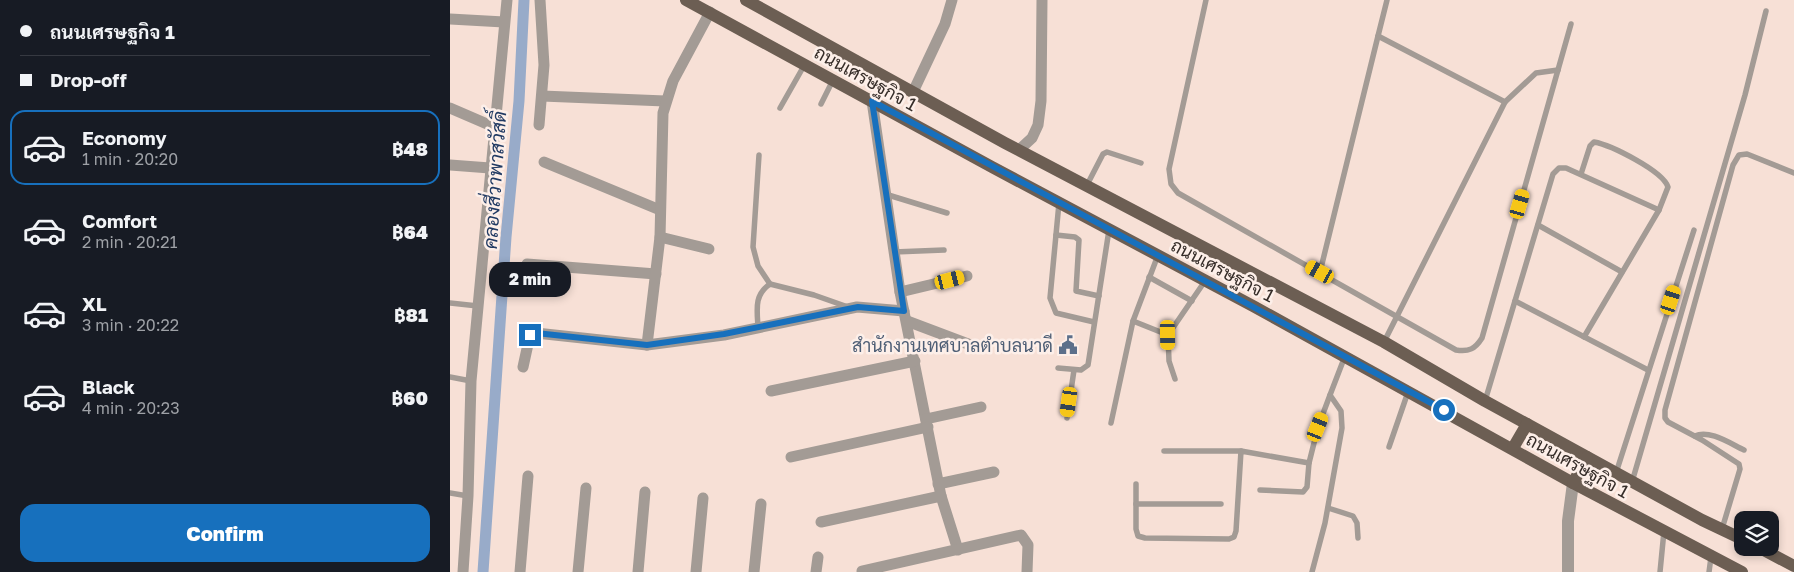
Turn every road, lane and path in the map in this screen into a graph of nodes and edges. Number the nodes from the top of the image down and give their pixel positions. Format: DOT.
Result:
graph roads {
  1 [pos="506,0"];
  2 [pos="540,0"];
  3 [pos="686,0"];
  4 [pos="746,0"];
  5 [pos="952,0"];
  6 [pos="1042,0"];
  7 [pos="1206,0"];
  8 [pos="1386,0"];
  9 [pos="1766,11"];
  10 [pos="710,12"];
  11 [pos="450,19"];
  12 [pos="504,22"];
  13 [pos="1571,24"];
  14 [pos="1378,36"];
  15 [pos="805,64"];
  16 [pos="1558,70"];
  17 [pos="833,80"];
  18 [pos="913,92"];
  19 [pos="542,96"];
  20 [pos="665,101"];
  21 [pos="872,101"];
  22 [pos="1505,102"];
  23 [pos="820,104"];
  24 [pos="450,108"];
  25 [pos="780,108"];
  26 [pos="539,126"];
  27 [pos="494,127"];
  28 [pos="1019,150"];
  29 [pos="759,155"];
  30 [pos="544,162"];
  31 [pos="1141,163"];
  32 [pos="450,164"];
  33 [pos="490,168"];
  34 [pos="1794,173"];
  35 [pos="1580,174"];
  36 [pos="1087,186"];
  37 [pos="885,194"];
  38 [pos="1059,203"];
  39 [pos="660,210"];
  40 [pos="1659,210"];
  41 [pos="947,213"];
  42 [pos="1538,225"];
  43 [pos="1109,230"];
  44 [pos="1694,230"];
  45 [pos="1056,235"];
  46 [pos="660,237"];
  47 [pos="709,249"];
  48 [pos="944,250"];
  49 [pos="894,252"];
  50 [pos="1158,255"];
  51 [pos="527,264"];
  52 [pos="1320,272"];
  53 [pos="1622,272"];
  54 [pos="656,274"];
  55 [pos="967,276"];
  56 [pos="1149,277"];
  57 [pos="1206,280"];
  58 [pos="770,284"];
  59 [pos="900,292"];
  60 [pos="1099,296"];
  61 [pos="1192,301"];
  62 [pos="1515,301"];
  63 [pos="450,303"];
  64 [pos="478,306"];
  65 [pos="849,308"];
  66 [pos="906,316"];
  67 [pos="1396,317"];
  68 [pos="1133,321"];
  69 [pos="1094,322"];
  70 [pos="758,327"];
  71 [pos="1168,335"];
  72 [pos="1584,337"];
  73 [pos="1384,342"];
  74 [pos="968,344"];
  75 [pos="647,345"];
  76 [pos="1345,356"];
  77 [pos="915,361"];
  78 [pos="523,367"];
  79 [pos="1058,368"];
  80 [pos="1074,370"];
  81 [pos="1648,370"];
  82 [pos="450,377"];
  83 [pos="1175,379"];
  84 [pos="471,381"];
  85 [pos="771,391"];
  86 [pos="1409,391"];
  87 [pos="1330,395"];
  88 [pos="1485,401"];
  89 [pos="982,407"];
  90 [pos="1067,418"];
  91 [pos="927,423"];
  92 [pos="1111,423"];
  93 [pos="1527,424"];
  94 [pos="1695,436"];
  95 [pos="1389,447"];
  96 [pos="1513,448"];
  97 [pos="1744,450"];
  98 [pos="1164,451"];
  99 [pos="1241,451"];
  100 [pos="791,457"];
  101 [pos="1587,457"];
  102 [pos="1308,464"];
  103 [pos="994,472"];
  104 [pos="1616,473"];
  105 [pos="528,476"];
  106 [pos="1632,482"];
  107 [pos="1573,483"];
  108 [pos="1136,484"];
  109 [pos="586,488"];
  110 [pos="940,490"];
  111 [pos="1260,490"];
  112 [pos="644,492"];
  113 [pos="450,493"];
  114 [pos="468,496"];
  115 [pos="703,498"];
  116 [pos="761,504"];
  117 [pos="1136,504"];
  118 [pos="1221,504"];
  119 [pos="1328,508"];
  120 [pos="821,522"];
  121 [pos="1722,530"];
  122 [pos="1664,531"];
  123 [pos="1734,535"];
  124 [pos="1358,538"];
  125 [pos="958,550"];
  126 [pos="1712,556"];
  127 [pos="1775,556"];
  128 [pos="818,558"];
  129 [pos="1794,566"];
  130 [pos="862,571"];
  131 [pos="462,572"];
  132 [pos="520,572"];
  133 [pos="578,572"];
  134 [pos="638,572"];
  135 [pos="696,572"];
  136 [pos="754,572"];
  137 [pos="816,572"];
  138 [pos="1027,572"];
  139 [pos="1312,572"];
  140 [pos="1568,572"];
  141 [pos="1660,572"];
  142 [pos="1709,572"];
  143 [pos="1742,572"];
  1 -- 12 [label="street"];
  2 -- 19 [label="street"];
  3 -- 10 [label="main road, ถนนเศรษฐกิจ 1"];
  4 -- 18 [label="main road, ถนนเศรษฐกิจ 1"];
  5 -- 18 [label="street"];
  6 -- 28 [label="street"];
  7 -- 52 [label="lane"];
  8 -- 14 [label="lane"];
  9 -- 106 [label="lane"];
  10 -- 15 [label="main road, ถนนเศรษฐกิจ 1"];
  10 -- 20 [label="street"];
  11 -- 12 [label="street"];
  12 -- 27 [label="street"];
  13 -- 16 [label="lane"];
  14 -- 22 [label="lane"];
  14 -- 52 [label="lane"];
  15 -- 17 [label="main road, ถนนเศรษฐกิจ 1"];
  15 -- 25 [label="lane"];
  16 -- 22 [label="lane"];
  16 -- 67 [label="lane"];
  17 -- 21 [label="main road, ถนนเศรษฐกิจ 1"];
  17 -- 23 [label="lane"];
  18 -- 28 [label="main road, ถนนเศรษฐกิจ 1"];
  19 -- 20 [label="street"];
  19 -- 26 [label="street"];
  20 -- 39 [label="street"];
  21 -- 37 [label="street"];
  21 -- 38 [label="main road, ถนนเศรษฐกิจ 1"];
  22 -- 67 [label="lane"];
  24 -- 27 [label="street"];
  27 -- 33 [label="street"];
  28 -- 36 [label="main road, ถนนเศรษฐกิจ 1"];
  29 -- 58 [label="lane"];
  30 -- 39 [label="street"];
  31 -- 36 [label="lane"];
  32 -- 33 [label="street"];
  33 -- 64 [label="street"];
  34 -- 94 [label="lane"];
  35 -- 40 [label="lane"];
  35 -- 40 [label="lane"];
  35 -- 42 [label="lane"];
  36 -- 73 [label="main road, ถนนเศรษฐกิจ 1"];
  37 -- 41 [label="lane"];
  37 -- 49 [label="street"];
  38 -- 43 [label="main road, ถนนเศรษฐกิจ 1"];
  38 -- 45 [label="lane"];
  39 -- 46 [label="street"];
  40 -- 53 [label="lane"];
  42 -- 53 [label="lane"];
  42 -- 62 [label="lane"];
  43 -- 50 [label="main road, ถนนเศรษฐกิจ 1"];
  43 -- 60 [label="lane"];
  44 -- 81 [label="lane"];
  45 -- 60 [label="lane"];
  45 -- 69 [label="lane"];
  46 -- 47 [label="street"];
  46 -- 54 [label="street"];
  48 -- 49 [label="lane"];
  49 -- 59 [label="street"];
  50 -- 56 [label="lane"];
  50 -- 57 [label="main road, ถนนเศรษฐกิจ 1"];
  51 -- 54 [label="street"];
  52 -- 67 [label="lane"];
  53 -- 72 [label="lane"];
  54 -- 75 [label="street"];
  55 -- 59 [label="street"];
  56 -- 61 [label="lane"];
  56 -- 68 [label="lane"];
  57 -- 61 [label="lane"];
  57 -- 76 [label="main road, ถนนเศรษฐกิจ 1"];
  58 -- 65 [label="lane"];
  58 -- 70 [label="lane"];
  59 -- 66 [label="street"];
  60 -- 69 [label="lane"];
  61 -- 71 [label="lane"];
  62 -- 72 [label="lane"];
  62 -- 88 [label="lane"];
  63 -- 64 [label="lane"];
  64 -- 84 [label="street"];
  65 -- 66 [label="street"];
  65 -- 70 [label="street"];
  66 -- 74 [label="street"];
  66 -- 77 [label="street"];
  67 -- 73 [label="lane"];
  68 -- 71 [label="lane"];
  68 -- 92 [label="lane"];
  69 -- 80 [label="lane"];
  70 -- 75 [label="street"];
  71 -- 83 [label="lane"];
  72 -- 81 [label="lane"];
  73 -- 88 [label="main road, ถนนเศรษฐกิจ 1"];
  75 -- 78 [label="street"];
  76 -- 86 [label="main road, ถนนเศรษฐกิจ 1"];
  76 -- 87 [label="lane"];
  77 -- 85 [label="street"];
  77 -- 91 [label="street"];
  79 -- 80 [label="lane"];
  80 -- 90 [label="lane"];
  81 -- 104 [label="lane"];
  82 -- 84 [label="lane"];
  84 -- 114 [label="street"];
  86 -- 95 [label="lane"];
  86 -- 96 [label="main road, ถนนเศรษฐกิจ 1"];
  87 -- 102 [label="lane"];
  87 -- 119 [label="lane"];
  88 -- 93 [label="main road, ถนนเศรษฐกิจ 1"];
  89 -- 91 [label="street"];
  91 -- 100 [label="street"];
  91 -- 110 [label="street"];
  93 -- 96 [label="main road"];
  93 -- 101 [label="main road, ถนนเศรษฐกิจ 1"];
  94 -- 97 [label="lane"];
  94 -- 121 [label="lane"];
  96 -- 107 [label="main road, ถนนเศรษฐกิจ 1"];
  98 -- 99 [label="lane"];
  99 -- 102 [label="lane"];
  99 -- 117 [label="lane"];
  101 -- 104 [label="main road, ถนนเศรษฐกิจ 1"];
  101 -- 107 [label="main road"];
  102 -- 111 [label="lane"];
  103 -- 110 [label="street"];
  104 -- 106 [label="main road, ถนนเศรษฐกิจ 1"];
  105 -- 132 [label="street"];
  106 -- 121 [label="main road, ถนนเศรษฐกิจ 1"];
  107 -- 122 [label="main road, ถนนเศรษฐกิจ 1"];
  107 -- 140 [label="street"];
  108 -- 117 [label="lane"];
  109 -- 133 [label="street"];
  110 -- 120 [label="street"];
  110 -- 125 [label="street"];
  112 -- 134 [label="street"];
  113 -- 114 [label="lane"];
  114 -- 131 [label="street"];
  115 -- 135 [label="street"];
  116 -- 136 [label="street"];
  117 -- 118 [label="lane"];
  119 -- 124 [label="lane"];
  119 -- 139 [label="lane"];
  121 -- 123 [label="main road, ถนนเศรษฐกิจ 1"];
  122 -- 126 [label="main road, ถนนเศรษฐกิจ 1"];
  122 -- 141 [label="lane"];
  125 -- 130 [label="street"];
  125 -- 138 [label="street"];
  126 -- 142 [label="lane"];
  126 -- 143 [label="main road, ถนนเศรษฐกิจ 1"];
  127 -- 129 [label="main road"];
  128 -- 137 [label="street"];
}
